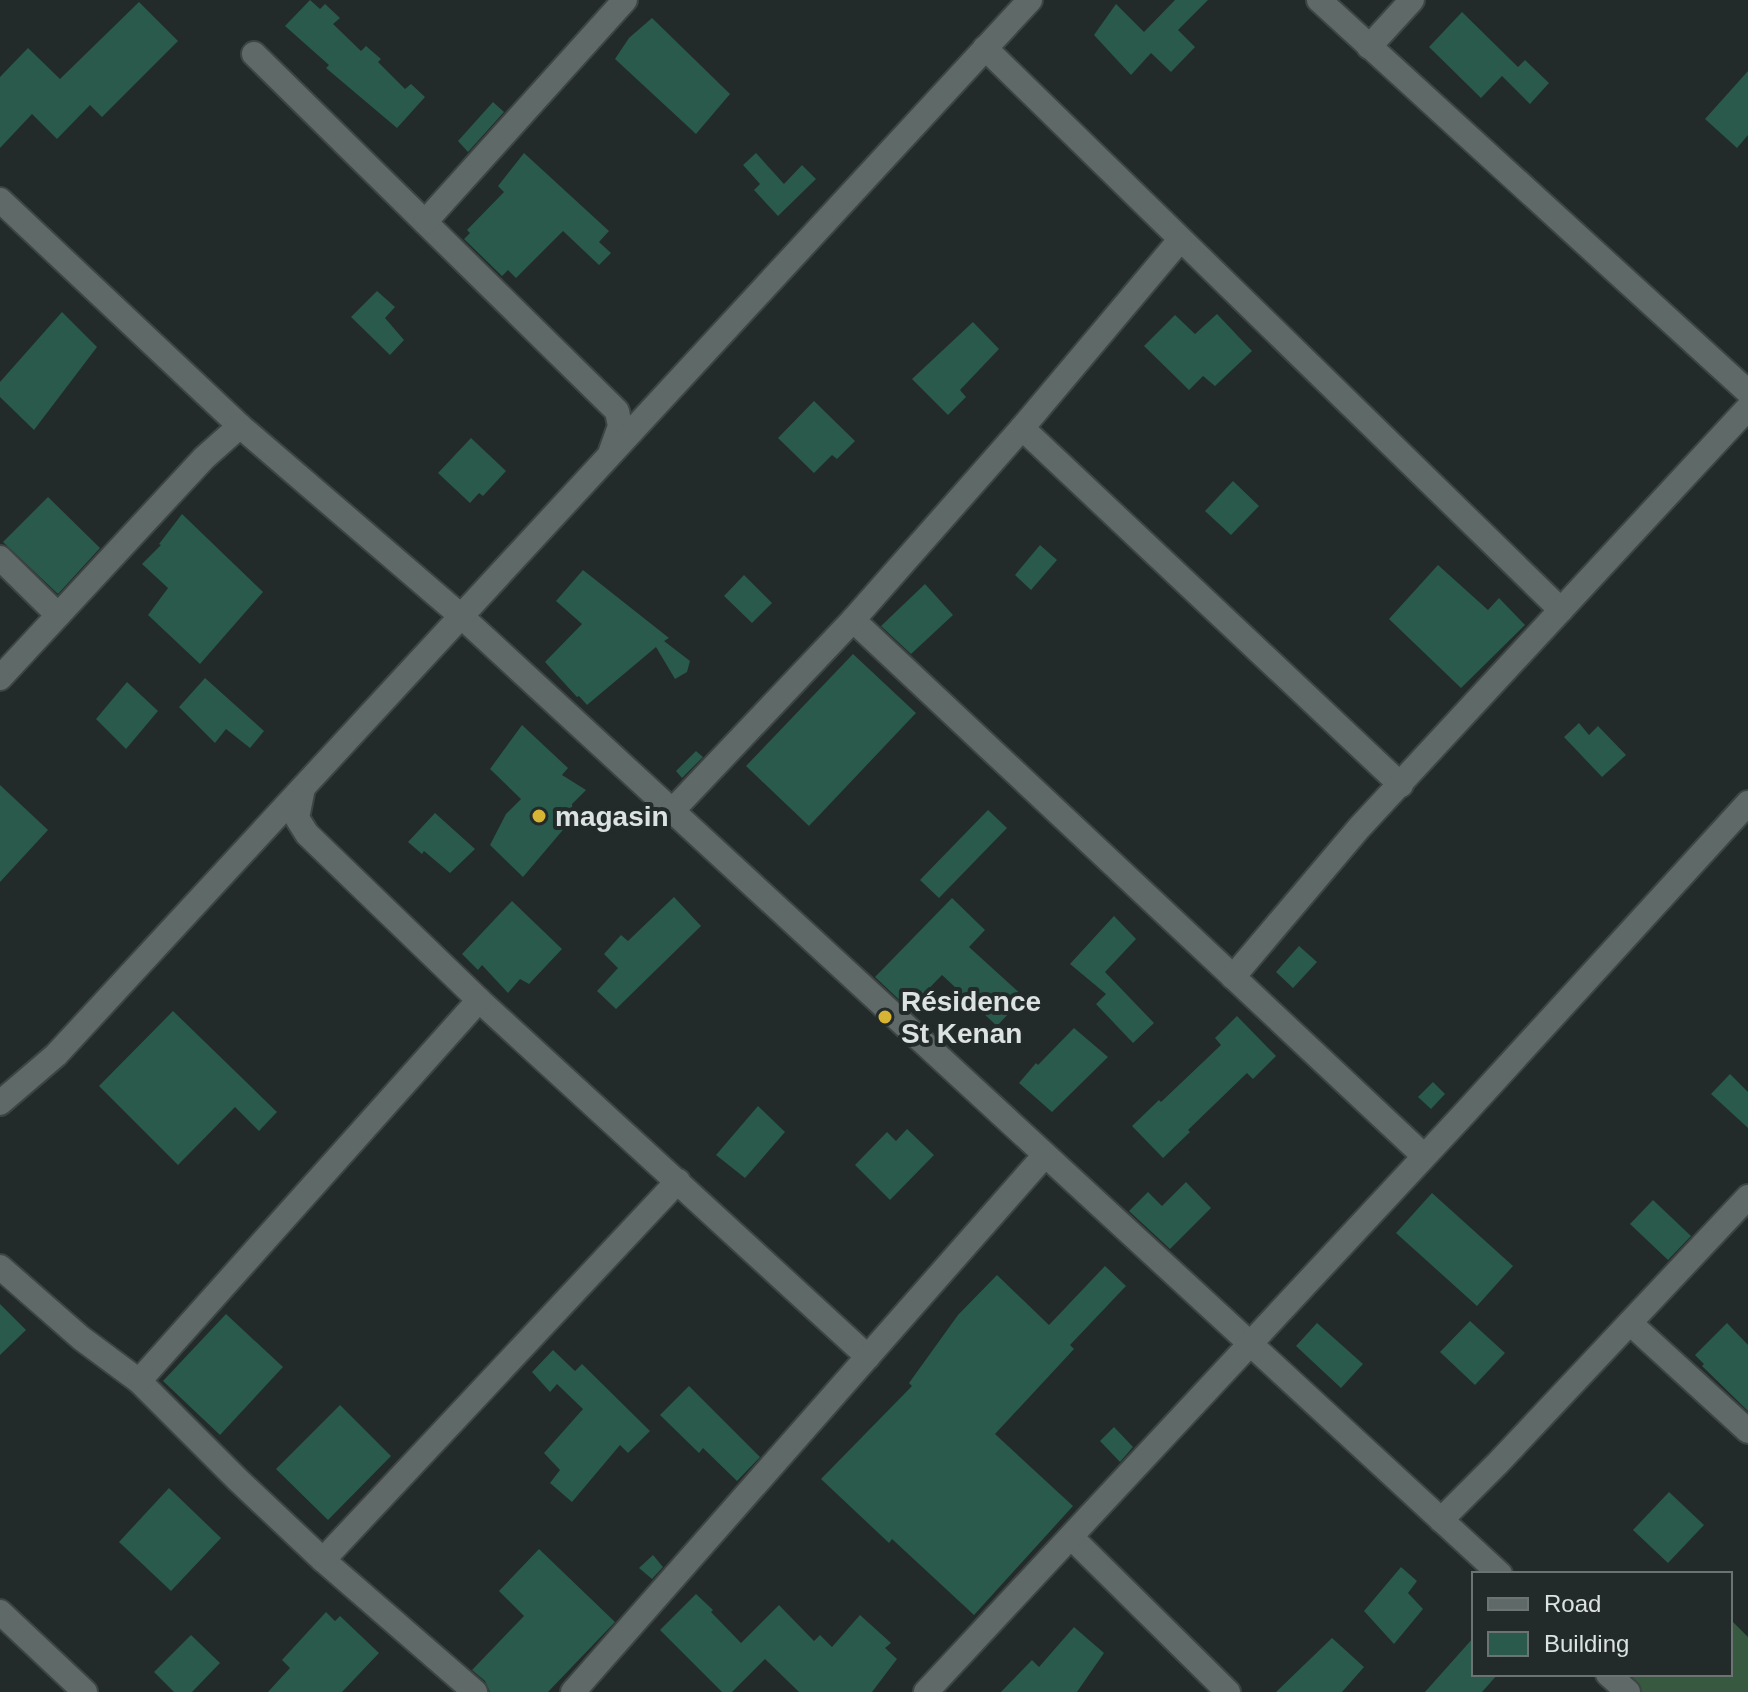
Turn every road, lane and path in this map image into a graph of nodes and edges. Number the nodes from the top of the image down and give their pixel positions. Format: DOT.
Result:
graph roads {
  1 [pos="625,0"];
  2 [pos="1030,0"];
  3 [pos="1319,0"];
  4 [pos="1412,0"];
  5 [pos="1369,47"];
  6 [pos="985,48"];
  7 [pos="254,54"];
  8 [pos="0,200"];
  9 [pos="425,222"];
  10 [pos="1180,240"];
  11 [pos="1748,392"];
  12 [pos="1748,408"];
  13 [pos="240,426"];
  14 [pos="1022,428"];
  15 [pos="609,457"];
  16 [pos="0,558"];
  17 [pos="1561,610"];
  18 [pos="58,615"];
  19 [pos="461,616"];
  20 [pos="853,620"];
  21 [pos="0,678"];
  22 [pos="1401,785"];
  23 [pos="303,788"];
  24 [pos="1748,803"];
  25 [pos="672,811"];
  26 [pos="1233,977"];
  27 [pos="479,1000"];
  28 [pos="0,1103"];
  29 [pos="1045,1155"];
  30 [pos="1424,1156"];
  31 [pos="678,1181"];
  32 [pos="1748,1197"];
  33 [pos="0,1267"];
  34 [pos="1630,1323"];
  35 [pos="1248,1343"];
  36 [pos="868,1357"];
  37 [pos="139,1381"];
  38 [pos="1748,1431"];
  39 [pos="1441,1520"];
  40 [pos="1072,1538"];
  41 [pos="323,1560"];
  42 [pos="1498,1572"];
  43 [pos="0,1612"];
  44 [pos="1610,1676"];
  45 [pos="85,1692"];
  46 [pos="475,1692"];
  47 [pos="573,1692"];
  48 [pos="926,1692"];
  49 [pos="1228,1692"];
  50 [pos="1628,1692"];
  1 -- 9 [label="street"];
  2 -- 6 [label="street"];
  3 -- 5 [label="street"];
  4 -- 5 [label="street"];
  5 -- 11 [label="street"];
  6 -- 10 [label="street"];
  6 -- 15 [label="street"];
  7 -- 9 [label="street"];
  8 -- 13 [label="street"];
  9 -- 15 [label="street"];
  10 -- 14 [label="street"];
  10 -- 17 [label="street"];
  12 -- 17 [label="street"];
  13 -- 18 [label="street"];
  13 -- 19 [label="street"];
  14 -- 20 [label="street"];
  14 -- 22 [label="street"];
  15 -- 19 [label="street"];
  16 -- 18 [label="street"];
  17 -- 22 [label="street"];
  18 -- 21 [label="street"];
  19 -- 23 [label="street"];
  19 -- 25 [label="street"];
  20 -- 25 [label="street"];
  20 -- 26 [label="street"];
  22 -- 26 [label="street"];
  23 -- 27 [label="street"];
  23 -- 28 [label="street"];
  24 -- 30 [label="street"];
  25 -- 29 [label="street"];
  26 -- 30 [label="street"];
  27 -- 31 [label="street"];
  27 -- 37 [label="street"];
  29 -- 35 [label="street"];
  29 -- 36 [label="street"];
  30 -- 35 [label="street"];
  31 -- 36 [label="street"];
  31 -- 41 [label="street"];
  32 -- 34 [label="street"];
  33 -- 37 [label="street"];
  34 -- 38 [label="street"];
  34 -- 39 [label="street"];
  35 -- 39 [label="street"];
  35 -- 40 [label="street"];
  36 -- 47 [label="street"];
  37 -- 41 [label="street"];
  39 -- 42 [label="street"];
  40 -- 48 [label="street"];
  40 -- 49 [label="street"];
  41 -- 46 [label="street"];
  43 -- 45 [label="street"];
  44 -- 50 [label="street"];
}
